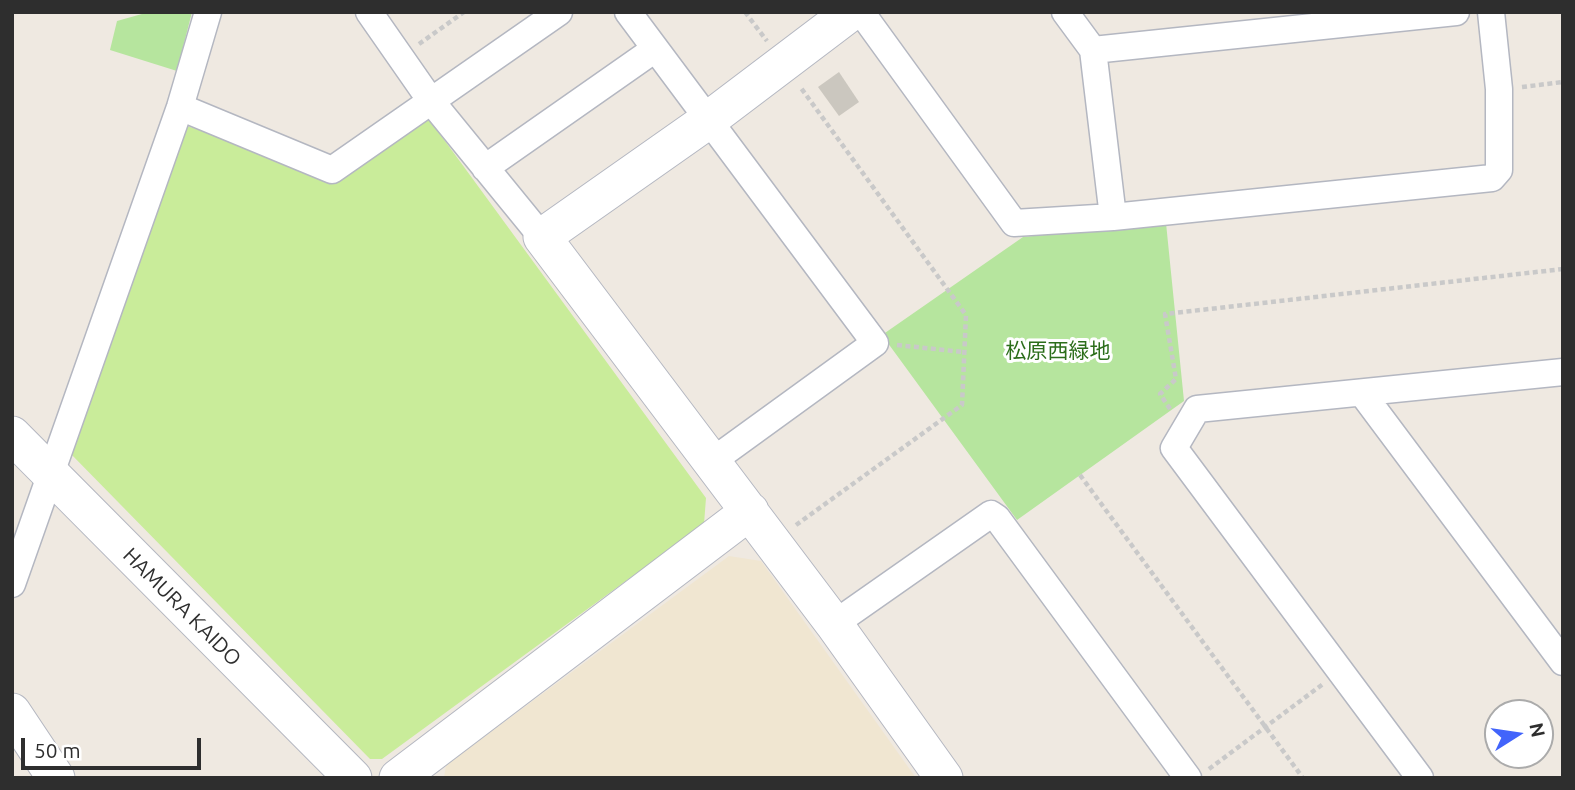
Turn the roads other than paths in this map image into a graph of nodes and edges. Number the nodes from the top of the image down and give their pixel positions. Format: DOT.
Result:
graph roads {
  1 [pos="208,12"];
  2 [pos="369,12"];
  3 [pos="559,12"];
  4 [pos="628,12"];
  5 [pos="851,12"];
  6 [pos="861,12"];
  7 [pos="1065,12"];
  8 [pos="1456,12"];
  9 [pos="1491,12"];
  10 [pos="655,49"];
  11 [pos="1093,50"];
  12 [pos="431,102"];
  13 [pos="180,107"];
  14 [pos="707,121"];
  15 [pos="485,168"];
  16 [pos="1113,217"];
  17 [pos="542,237"];
  18 [pos="1563,372"];
  19 [pos="1363,393"];
  20 [pos="12,435"];
  21 [pos="711,462"];
  22 [pos="53,475"];
  23 [pos="750,511"];
  24 [pos="12,584"];
  25 [pos="834,624"];
  26 [pos="1563,662"];
  27 [pos="12,712"];
  28 [pos="1197,774"];
  29 [pos="56,778"];
  30 [pos="352,778"];
  31 [pos="398,778"];
  32 [pos="944,778"];
  33 [pos="1420,778"];
  1 -- 13 [label="street"];
  2 -- 12 [label="street"];
  3 -- 12 [label="street"];
  4 -- 10 [label="street"];
  5 -- 14 [label="street"];
  6 -- 16 [label="street"];
  7 -- 11 [label="street"];
  8 -- 11 [label="street"];
  9 -- 16 [label="street"];
  10 -- 14 [label="street"];
  10 -- 15 [label="street"];
  11 -- 16 [label="street"];
  12 -- 13 [label="street"];
  12 -- 15 [label="street"];
  13 -- 22 [label="street"];
  14 -- 17 [label="street"];
  14 -- 21 [label="street"];
  15 -- 17 [label="street"];
  17 -- 21 [label="street"];
  18 -- 19 [label="street"];
  19 -- 26 [label="street"];
  19 -- 33 [label="street"];
  20 -- 22 [label="street, HAMURA KAIDO"];
  21 -- 23 [label="street"];
  22 -- 24 [label="street"];
  22 -- 30 [label="street, HAMURA KAIDO"];
  23 -- 25 [label="street"];
  23 -- 31 [label="street"];
  25 -- 28 [label="street"];
  25 -- 32 [label="street"];
  27 -- 29 [label="street"];
}
